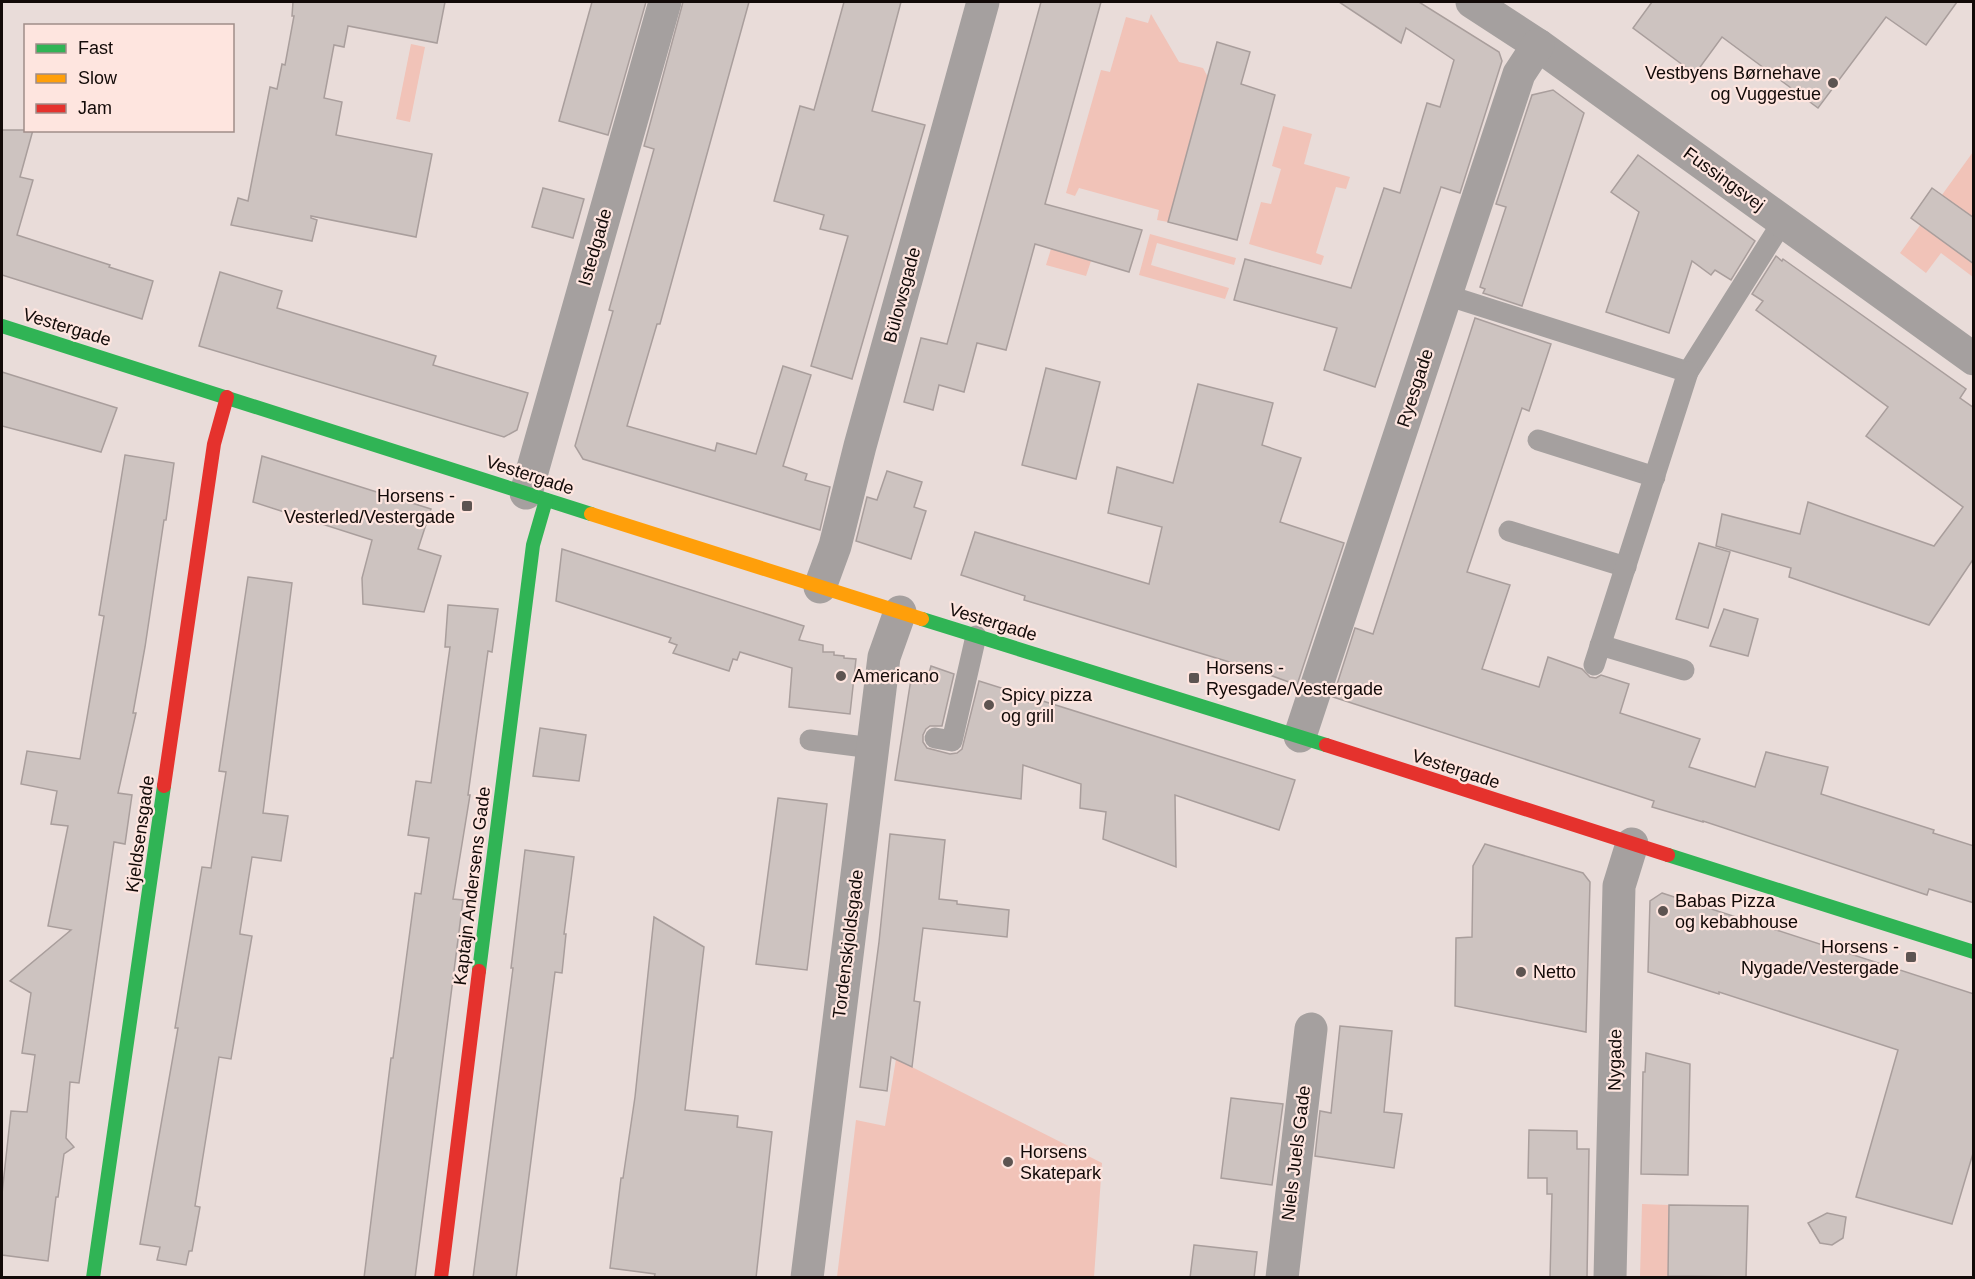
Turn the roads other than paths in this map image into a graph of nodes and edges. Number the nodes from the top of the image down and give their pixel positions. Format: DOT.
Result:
graph roads {
  1 [pos="665,2"];
  2 [pos="983,2"];
  3 [pos="1472,2"];
  4 [pos="1538,45"];
  5 [pos="1783,221"];
  6 [pos="1446,295"];
  7 [pos="2,326"];
  8 [pos="1974,358"];
  9 [pos="1688,372"];
  10 [pos="227,397"];
  11 [pos="1538,440"];
  12 [pos="1655,477"];
  13 [pos="536,496"];
  14 [pos="1509,531"];
  15 [pos="1626,567"];
  16 [pos="820,587"];
  17 [pos="900,612"];
  18 [pos="976,636"];
  19 [pos="1600,645"];
  20 [pos="1594,665"];
  21 [pos="1684,670"];
  22 [pos="1300,736"];
  23 [pos="935,738"];
  24 [pos="810,740"];
  25 [pos="872,748"];
  26 [pos="1632,844"];
  27 [pos="1974,952"];
  28 [pos="1311,1029"];
  29 [pos="93,1278"];
  30 [pos="441,1278"];
  31 [pos="807,1278"];
  32 [pos="1282,1278"];
  33 [pos="1610,1278"];
  1 -- 13 [label="street, Istedgade"];
  2 -- 16 [label="street, Bülowsgade"];
  3 -- 4 [label="street, Fussingsvej"];
  4 -- 5 [label="street, Fussingsvej"];
  4 -- 6 [label="street, Ryesgade"];
  5 -- 8 [label="street, Fussingsvej"];
  5 -- 9 [label="lane"];
  6 -- 9 [label="lane"];
  6 -- 22 [label="street, Ryesgade"];
  7 -- 10 [label="main road, Vestergade"];
  9 -- 12 [label="lane"];
  10 -- 13 [label="main road, Vestergade"];
  10 -- 29 [label="main road, Kjeldsensgade"];
  11 -- 12 [label="lane"];
  12 -- 15 [label="lane"];
  13 -- 16 [label="main road, Vestergade"];
  13 -- 30 [label="main road, Kaptajn Andersens Gade"];
  14 -- 15 [label="lane"];
  15 -- 19 [label="lane"];
  16 -- 17 [label="main road, Vestergade"];
  17 -- 18 [label="main road, Vestergade"];
  17 -- 25 [label="street, Tordenskjoldsgade"];
  18 -- 22 [label="main road, Vestergade"];
  18 -- 23 [label="lane"];
  19 -- 20 [label="lane"];
  19 -- 21 [label="lane"];
  22 -- 26 [label="main road, Vestergade"];
  24 -- 25 [label="lane"];
  25 -- 31 [label="street, Tordenskjoldsgade"];
  26 -- 27 [label="main road, Vestergade"];
  26 -- 33 [label="street, Nygade"];
  28 -- 32 [label="street, Niels Juels Gade"];
}
